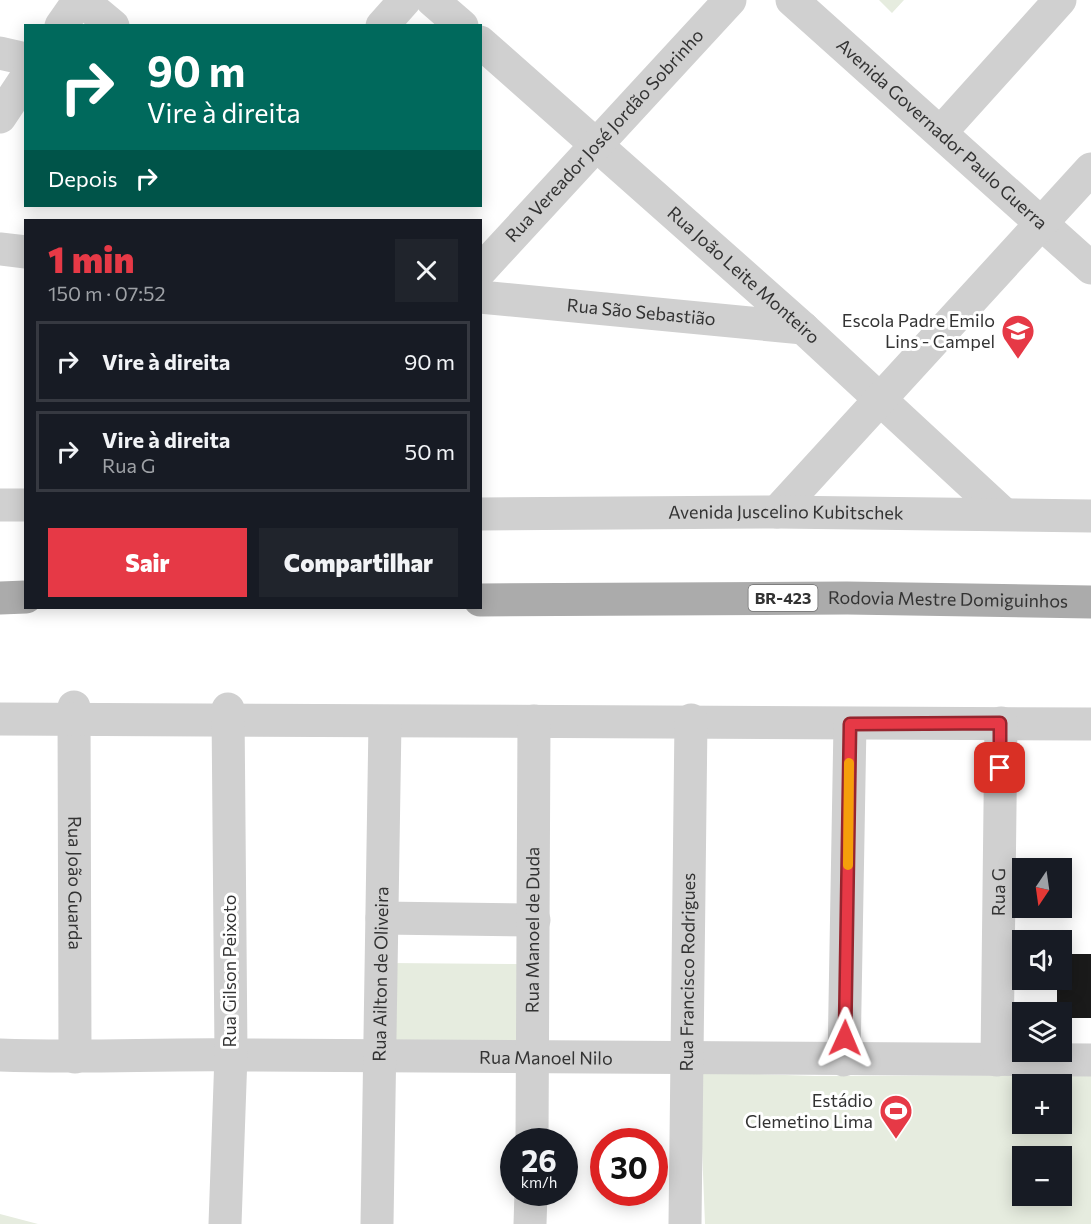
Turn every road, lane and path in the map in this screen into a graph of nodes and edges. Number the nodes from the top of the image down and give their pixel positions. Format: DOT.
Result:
graph roads {
  1 [pos="80,0"];
  2 [pos="405,0"];
  3 [pos="432,0"];
  4 [pos="730,0"];
  5 [pos="792,0"];
  6 [pos="1060,0"];
  7 [pos="62,24"];
  8 [pos="110,24"];
  9 [pos="384,24"];
  10 [pos="460,24"];
  11 [pos="482,44"];
  12 [pos="0,53"];
  13 [pos="24,59"];
  14 [pos="24,81"];
  15 [pos="0,117"];
  16 [pos="941,132"];
  17 [pos="598,145"];
  18 [pos="1091,169"];
  19 [pos="1042,222"];
  20 [pos="0,249"];
  21 [pos="24,252"];
  22 [pos="1091,268"];
  23 [pos="482,270"];
  24 [pos="482,297"];
  25 [pos="803,328"];
  26 [pos="880,399"];
  27 [pos="0,505"];
  28 [pos="24,505"];
  29 [pos="777,512"];
  30 [pos="482,514"];
  31 [pos="1004,514"];
  32 [pos="1091,516"];
  33 [pos="24,597"];
  34 [pos="0,598"];
  35 [pos="482,600"];
  36 [pos="1090,603"];
  37 [pos="74,713"];
  38 [pos="228,714"];
  39 [pos="0,719"];
  40 [pos="691,720"];
  41 [pos="534,721"];
  42 [pos="385,722"];
  43 [pos="1000,723"];
  44 [pos="850,724"];
  45 [pos="1091,724"];
  46 [pos="382,918"];
  47 [pos="534,920"];
  48 [pos="0,1055"];
  49 [pos="231,1055"];
  50 [pos="75,1058"];
  51 [pos="381,1058"];
  52 [pos="533,1059"];
  53 [pos="688,1060"];
  54 [pos="844,1060"];
  55 [pos="997,1060"];
  56 [pos="1091,1060"];
  57 [pos="532,1128"];
  58 [pos="531,1206"];
  59 [pos="225,1224"];
  60 [pos="377,1224"];
  61 [pos="530,1224"];
  62 [pos="685,1224"];
  1 -- 7 [label="street"];
  1 -- 8 [label="street"];
  2 -- 9 [label="street"];
  3 -- 10 [label="street"];
  4 -- 17 [label="street, Rua Vereador José Jordão Sobrinho"];
  5 -- 16 [label="street, Avenida Governador Paulo Guerra"];
  6 -- 16 [label="street"];
  11 -- 17 [label="street, Rua João Leite Monteiro"];
  12 -- 13 [label="street"];
  14 -- 15 [label="street"];
  16 -- 19 [label="street, Avenida Governador Paulo Guerra"];
  17 -- 23 [label="street, Rua Vereador José Jordão Sobrinho"];
  17 -- 25 [label="street, Rua João Leite Monteiro"];
  18 -- 19 [label="street"];
  19 -- 22 [label="street, Avenida Governador Paulo Guerra"];
  19 -- 26 [label="street"];
  20 -- 21 [label="street"];
  24 -- 25 [label="street, Rua São Sebastião"];
  25 -- 26 [label="street, Rua João Leite Monteiro"];
  26 -- 29 [label="street"];
  26 -- 31 [label="street, Rua João Leite Monteiro"];
  27 -- 28 [label="street"];
  29 -- 30 [label="street, Avenida Juscelino Kubitschek"];
  29 -- 31 [label="street, Avenida Juscelino Kubitschek"];
  31 -- 32 [label="street, Avenida Juscelino Kubitschek"];
  33 -- 34 [label="main road"];
  35 -- 36 [label="main road, Rodovia Mestre Domiguinhos / BR-423"];
  37 -- 38 [label="street"];
  37 -- 39 [label="street"];
  37 -- 50 [label="street, Rua João Guarda"];
  38 -- 42 [label="street"];
  38 -- 49 [label="street, Rua Gilson Peixoto"];
  40 -- 41 [label="street"];
  40 -- 44 [label="street"];
  40 -- 53 [label="street, Rua Francisco Rodrigues"];
  41 -- 42 [label="street"];
  41 -- 47 [label="street, Rua Manoel de Duda"];
  42 -- 46 [label="street, Rua Ailton de Oliveira"];
  43 -- 44 [label="street"];
  43 -- 45 [label="street"];
  43 -- 55 [label="street, Rua G"];
  44 -- 54 [label="street"];
  46 -- 47 [label="street"];
  46 -- 51 [label="street, Rua Ailton de Oliveira"];
  47 -- 52 [label="street, Rua Manoel de Duda"];
  48 -- 50 [label="street, Rua Manoel Nilo"];
  49 -- 50 [label="street, Rua Manoel Nilo"];
  49 -- 51 [label="street, Rua Manoel Nilo"];
  49 -- 59 [label="street, Rua Gilson Peixoto"];
  51 -- 52 [label="street, Rua Manoel Nilo"];
  51 -- 60 [label="street, Rua Ailton de Oliveira"];
  52 -- 53 [label="street, Rua Manoel Nilo"];
  52 -- 57 [label="street, Rua Manoel de Duda"];
  53 -- 54 [label="street, Rua Manoel Nilo"];
  53 -- 62 [label="street, Rua Francisco Rodrigues"];
  54 -- 55 [label="street, Rua Manoel Nilo"];
  55 -- 56 [label="street, Rua Manoel Nilo"];
  58 -- 61 [label="street"];
}
